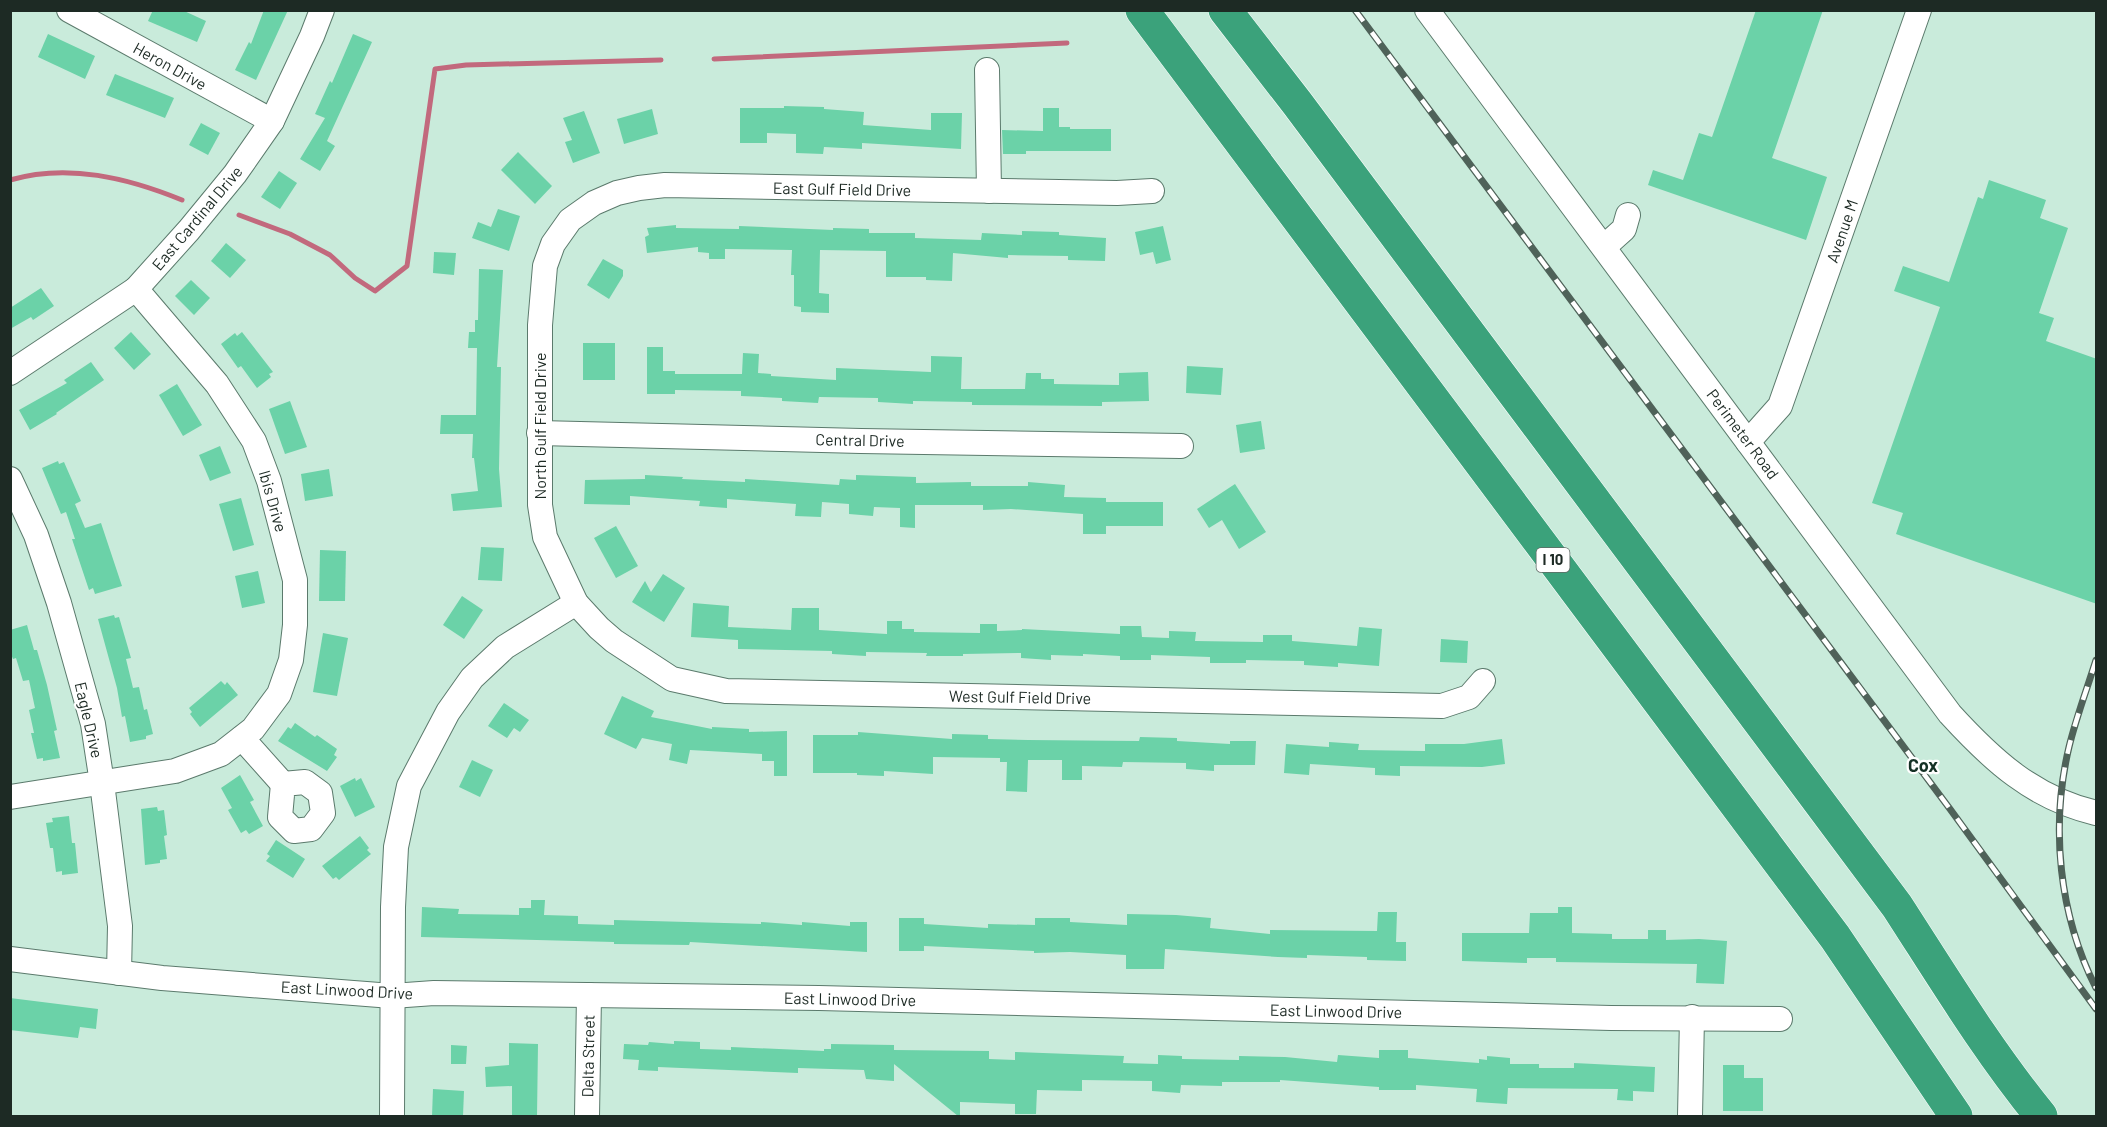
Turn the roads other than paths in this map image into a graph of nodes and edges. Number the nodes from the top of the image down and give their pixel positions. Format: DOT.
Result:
graph roads {
  1 [pos="69,10"];
  2 [pos="322,10"];
  3 [pos="1142,10"];
  4 [pos="1225,10"];
  5 [pos="1427,10"];
  6 [pos="1919,10"];
  7 [pos="987,70"];
  8 [pos="272,121"];
  9 [pos="989,191"];
  10 [pos="1152,191"];
  11 [pos="1628,215"];
  12 [pos="553,244"];
  13 [pos="1604,248"];
  14 [pos="136,289"];
  15 [pos="10,373"];
  16 [pos="539,433"];
  17 [pos="1748,442"];
  18 [pos="1181,446"];
  19 [pos="10,479"];
  20 [pos="576,603"];
  21 [pos="1483,681"];
  22 [pos="242,738"];
  23 [pos="102,783"];
  24 [pos="284,784"];
  25 [pos="10,797"];
  26 [pos="2097,813"];
  27 [pos="10,959"];
  28 [pos="119,972"];
  29 [pos="589,995"];
  30 [pos="392,996"];
  31 [pos="1692,1017"];
  32 [pos="1780,1019"];
  33 [pos="2012,1080"];
  34 [pos="392,1116"];
  35 [pos="587,1116"];
  36 [pos="1690,1116"];
  37 [pos="1956,1116"];
  38 [pos="2033,1116"];
  39 [pos="2041,1116"];
  1 -- 8 [label="street, Heron Drive"];
  2 -- 8 [label="street, East Cardinal Drive"];
  3 -- 37 [label="highway, I 10"];
  4 -- 33 [label="highway"];
  5 -- 13 [label="street, Perimeter Road"];
  6 -- 17 [label="street, Avenue M"];
  7 -- 9 [label="street"];
  8 -- 14 [label="street, East Cardinal Drive"];
  9 -- 10 [label="street, East Gulf Field Drive"];
  9 -- 12 [label="street, East Gulf Field Drive"];
  11 -- 13 [label="street"];
  12 -- 16 [label="street, North Gulf Field Drive"];
  13 -- 17 [label="street, Perimeter Road"];
  14 -- 15 [label="street, East Cardinal Drive"];
  14 -- 22 [label="street, Ibis Drive"];
  16 -- 18 [label="street, Central Drive"];
  16 -- 20 [label="street, North Gulf Field Drive"];
  17 -- 26 [label="street, Perimeter Road"];
  19 -- 23 [label="street, Eagle Drive"];
  20 -- 21 [label="street, West Gulf Field Drive"];
  20 -- 30 [label="street"];
  22 -- 23 [label="street, Ibis Drive"];
  22 -- 24 [label="street"];
  23 -- 25 [label="street, Ibis Drive"];
  23 -- 28 [label="street, Eagle Drive"];
  27 -- 28 [label="street, East Linwood Drive"];
  28 -- 30 [label="street, East Linwood Drive"];
  29 -- 30 [label="street, East Linwood Drive"];
  29 -- 31 [label="street, East Linwood Drive"];
  29 -- 35 [label="street, Delta Street"];
  30 -- 34 [label="street"];
  31 -- 32 [label="street, East Linwood Drive"];
  31 -- 36 [label="street"];
  33 -- 38 [label="highway"];
  33 -- 39 [label="highway"];
}
